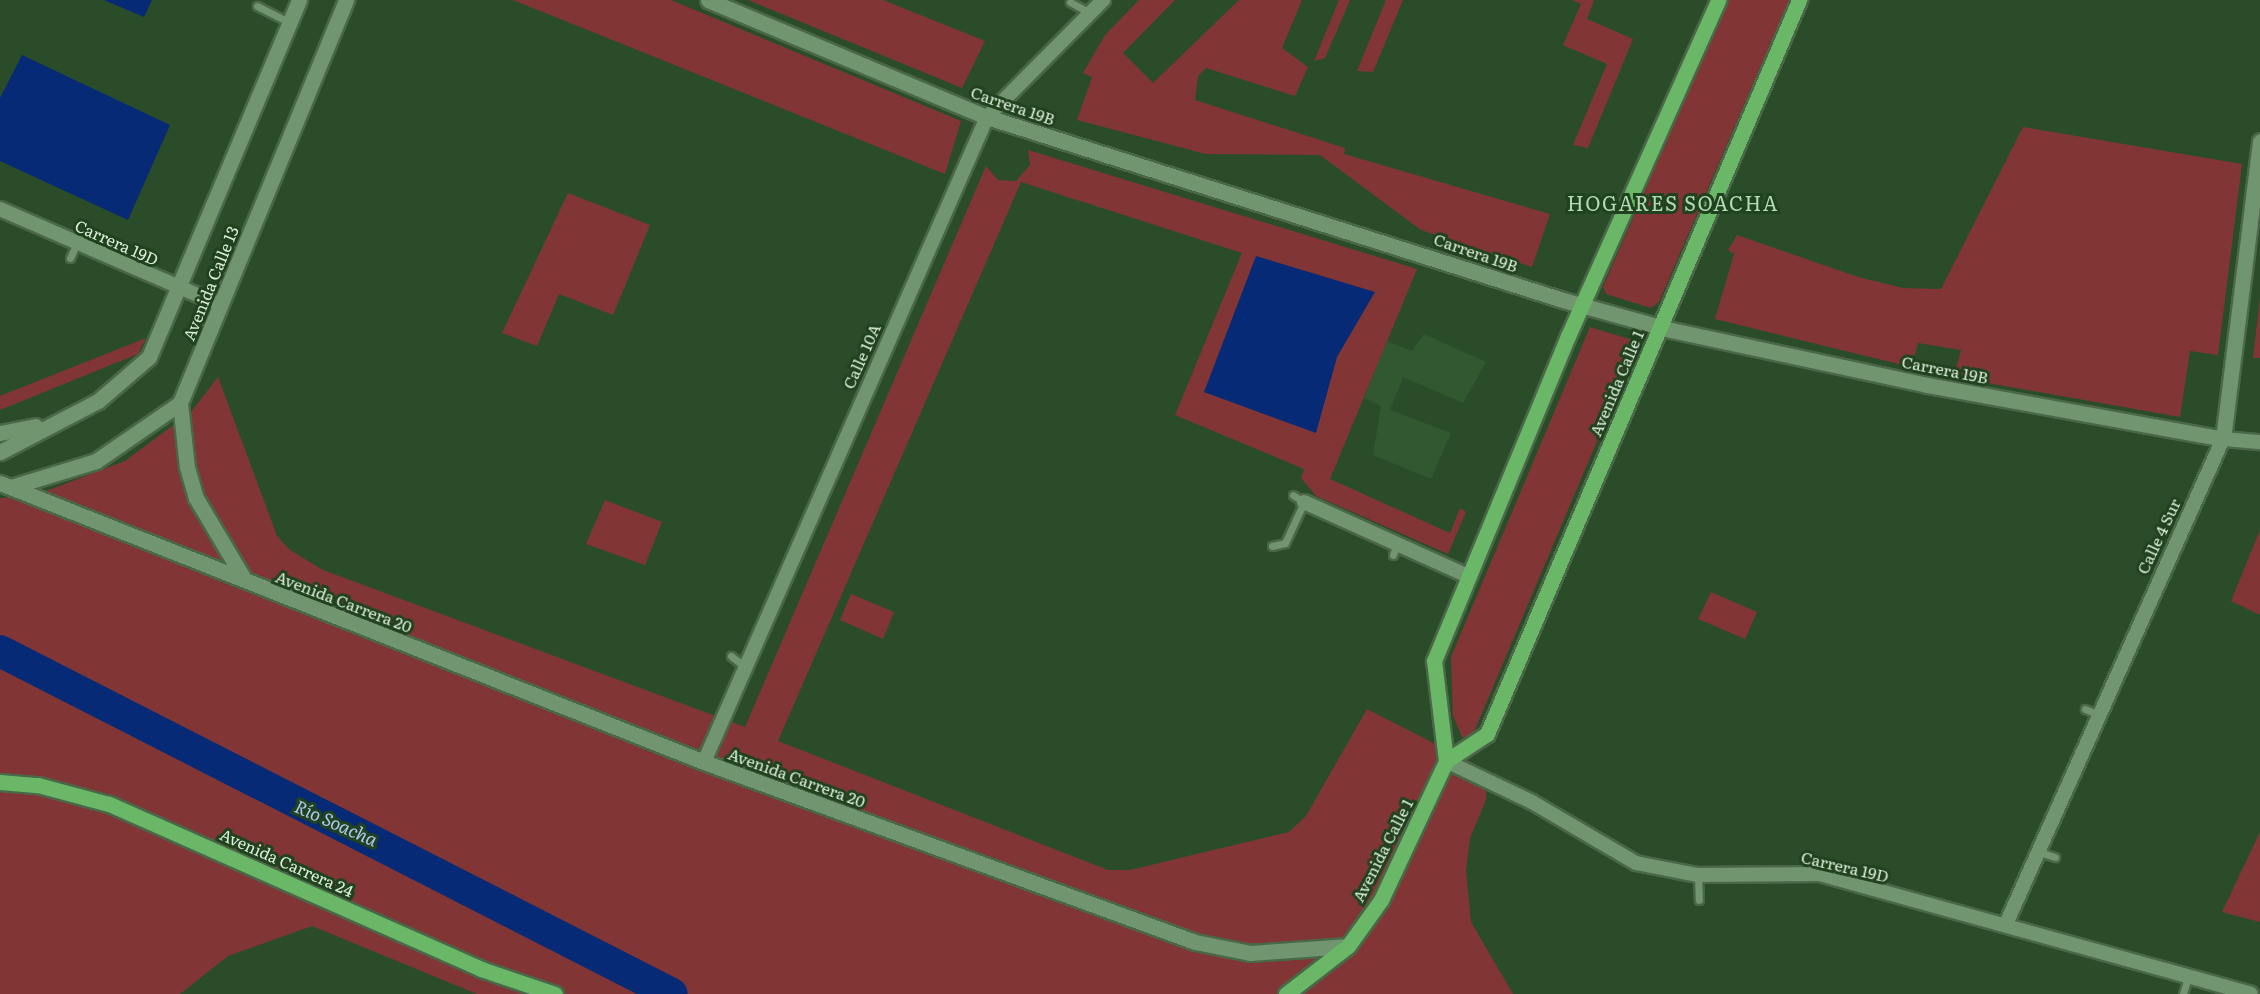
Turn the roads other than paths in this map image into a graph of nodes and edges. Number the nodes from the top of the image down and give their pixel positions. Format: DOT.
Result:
graph roads {
  1 [pos="299,0"];
  2 [pos="346,0"];
  3 [pos="708,0"];
  4 [pos="1103,0"];
  5 [pos="1718,0"];
  6 [pos="1799,0"];
  7 [pos="1070,2"];
  8 [pos="257,6"];
  9 [pos="1090,13"];
  10 [pos="289,22"];
  11 [pos="987,117"];
  12 [pos="2260,141"];
  13 [pos="0,209"];
  14 [pos="77,243"];
  15 [pos="70,258"];
  16 [pos="180,288"];
  17 [pos="220,305"];
  18 [pos="1582,305"];
  19 [pos="1660,327"];
  20 [pos="180,403"];
  21 [pos="50,423"];
  22 [pos="0,433"];
  23 [pos="2223,439"];
  24 [pos="2260,442"];
  25 [pos="0,452"];
  26 [pos="5,485"];
  27 [pos="1298,499"];
  28 [pos="1272,546"];
  29 [pos="1470,577"];
  30 [pos="245,581"];
  31 [pos="730,656"];
  32 [pos="744,666"];
  33 [pos="1446,761"];
  34 [pos="704,762"];
  35 [pos="0,782"];
  36 [pos="2034,851"];
  37 [pos="2055,857"];
  38 [pos="1698,875"];
  39 [pos="1699,900"];
  40 [pos="2006,924"];
  41 [pos="1348,946"];
  42 [pos="2188,977"];
  43 [pos="555,994"];
  44 [pos="1286,994"];
  45 [pos="2182,994"];
  46 [pos="2251,994"];
  1 -- 10 [label="street, Avenida Calle 13"];
  2 -- 17 [label="street, Avenida Calle 13"];
  3 -- 11 [label="street, Carrera 19B"];
  4 -- 9 [label="street, Calle 10A"];
  5 -- 18 [label="main road"];
  6 -- 19 [label="main road, Avenida Calle 1"];
  7 -- 9 [label="lane"];
  8 -- 10 [label="lane"];
  9 -- 11 [label="street, Calle 10A"];
  10 -- 16 [label="street, Avenida Calle 13"];
  11 -- 18 [label="street, Carrera 19B"];
  11 -- 32 [label="street, Calle 10A"];
  12 -- 23 [label="street, Calle 4 Sur"];
  13 -- 14 [label="street, Carrera 19D"];
  14 -- 15 [label="lane"];
  14 -- 16 [label="street, Carrera 19D"];
  16 -- 17 [label="street, Carrera 19D"];
  16 -- 21 [label="street, Avenida Calle 13"];
  17 -- 20 [label="street, Avenida Calle 13"];
  18 -- 19 [label="street, Carrera 19B"];
  18 -- 29 [label="main road"];
  19 -- 23 [label="street, Carrera 19B"];
  19 -- 33 [label="main road, Avenida Calle 1"];
  20 -- 26 [label="street"];
  20 -- 30 [label="street"];
  21 -- 22 [label="street"];
  21 -- 25 [label="street, Avenida Calle 13"];
  23 -- 24 [label="street, Carrera 19B"];
  23 -- 36 [label="street, Calle 4 Sur"];
  26 -- 30 [label="street, Avenida Carrera 20"];
  27 -- 28 [label="lane"];
  27 -- 29 [label="street"];
  29 -- 33 [label="main road"];
  30 -- 34 [label="street, Avenida Carrera 20"];
  31 -- 32 [label="lane"];
  32 -- 34 [label="street, Calle 10A"];
  33 -- 38 [label="street, Carrera 19D"];
  33 -- 41 [label="main road, Avenida Calle 1"];
  34 -- 41 [label="street, Avenida Carrera 20"];
  35 -- 43 [label="main road, Avenida Carrera 24"];
  36 -- 37 [label="lane"];
  36 -- 40 [label="street, Calle 4 Sur"];
  38 -- 39 [label="lane"];
  38 -- 40 [label="street, Carrera 19D"];
  40 -- 42 [label="street, Carrera 19D"];
  41 -- 44 [label="main road, Avenida Calle 1"];
  42 -- 45 [label="lane"];
  42 -- 46 [label="street, Carrera 19D"];
}
